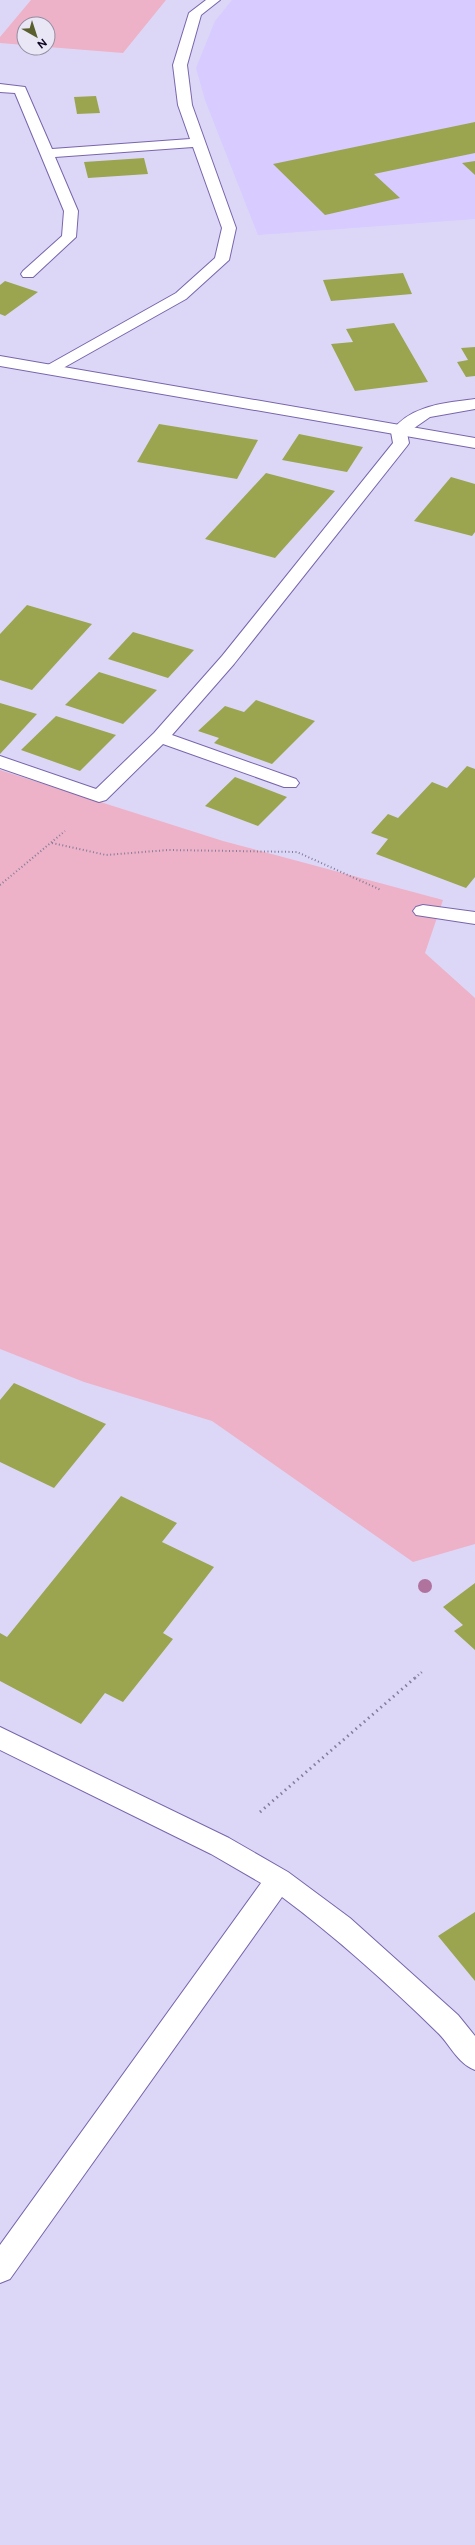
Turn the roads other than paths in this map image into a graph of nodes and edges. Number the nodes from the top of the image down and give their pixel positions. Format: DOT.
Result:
graph roads {
  1 [pos="214,0"];
  2 [pos="0,88"];
  3 [pos="199,142"];
  4 [pos="48,153"];
  5 [pos="28,274"];
  6 [pos="0,361"];
  7 [pos="51,369"];
  8 [pos="475,404"];
  9 [pos="399,432"];
  10 [pos="475,443"];
  11 [pos="160,737"];
  12 [pos="0,762"];
  13 [pos="290,784"];
  14 [pos="423,911"];
  15 [pos="475,918"];
  16 [pos="0,1738"];
  17 [pos="279,1880"];
  18 [pos="475,2057"];
  19 [pos="0,2270"];
  1 -- 3 [label="street"];
  2 -- 4 [label="street"];
  3 -- 4 [label="street"];
  3 -- 7 [label="street"];
  4 -- 5 [label="street"];
  6 -- 7 [label="street"];
  7 -- 9 [label="street"];
  8 -- 9 [label="street"];
  9 -- 10 [label="street"];
  9 -- 11 [label="street"];
  11 -- 12 [label="street"];
  11 -- 13 [label="street"];
  14 -- 15 [label="street"];
  16 -- 17 [label="street"];
  17 -- 18 [label="street"];
  17 -- 19 [label="street"];
}
